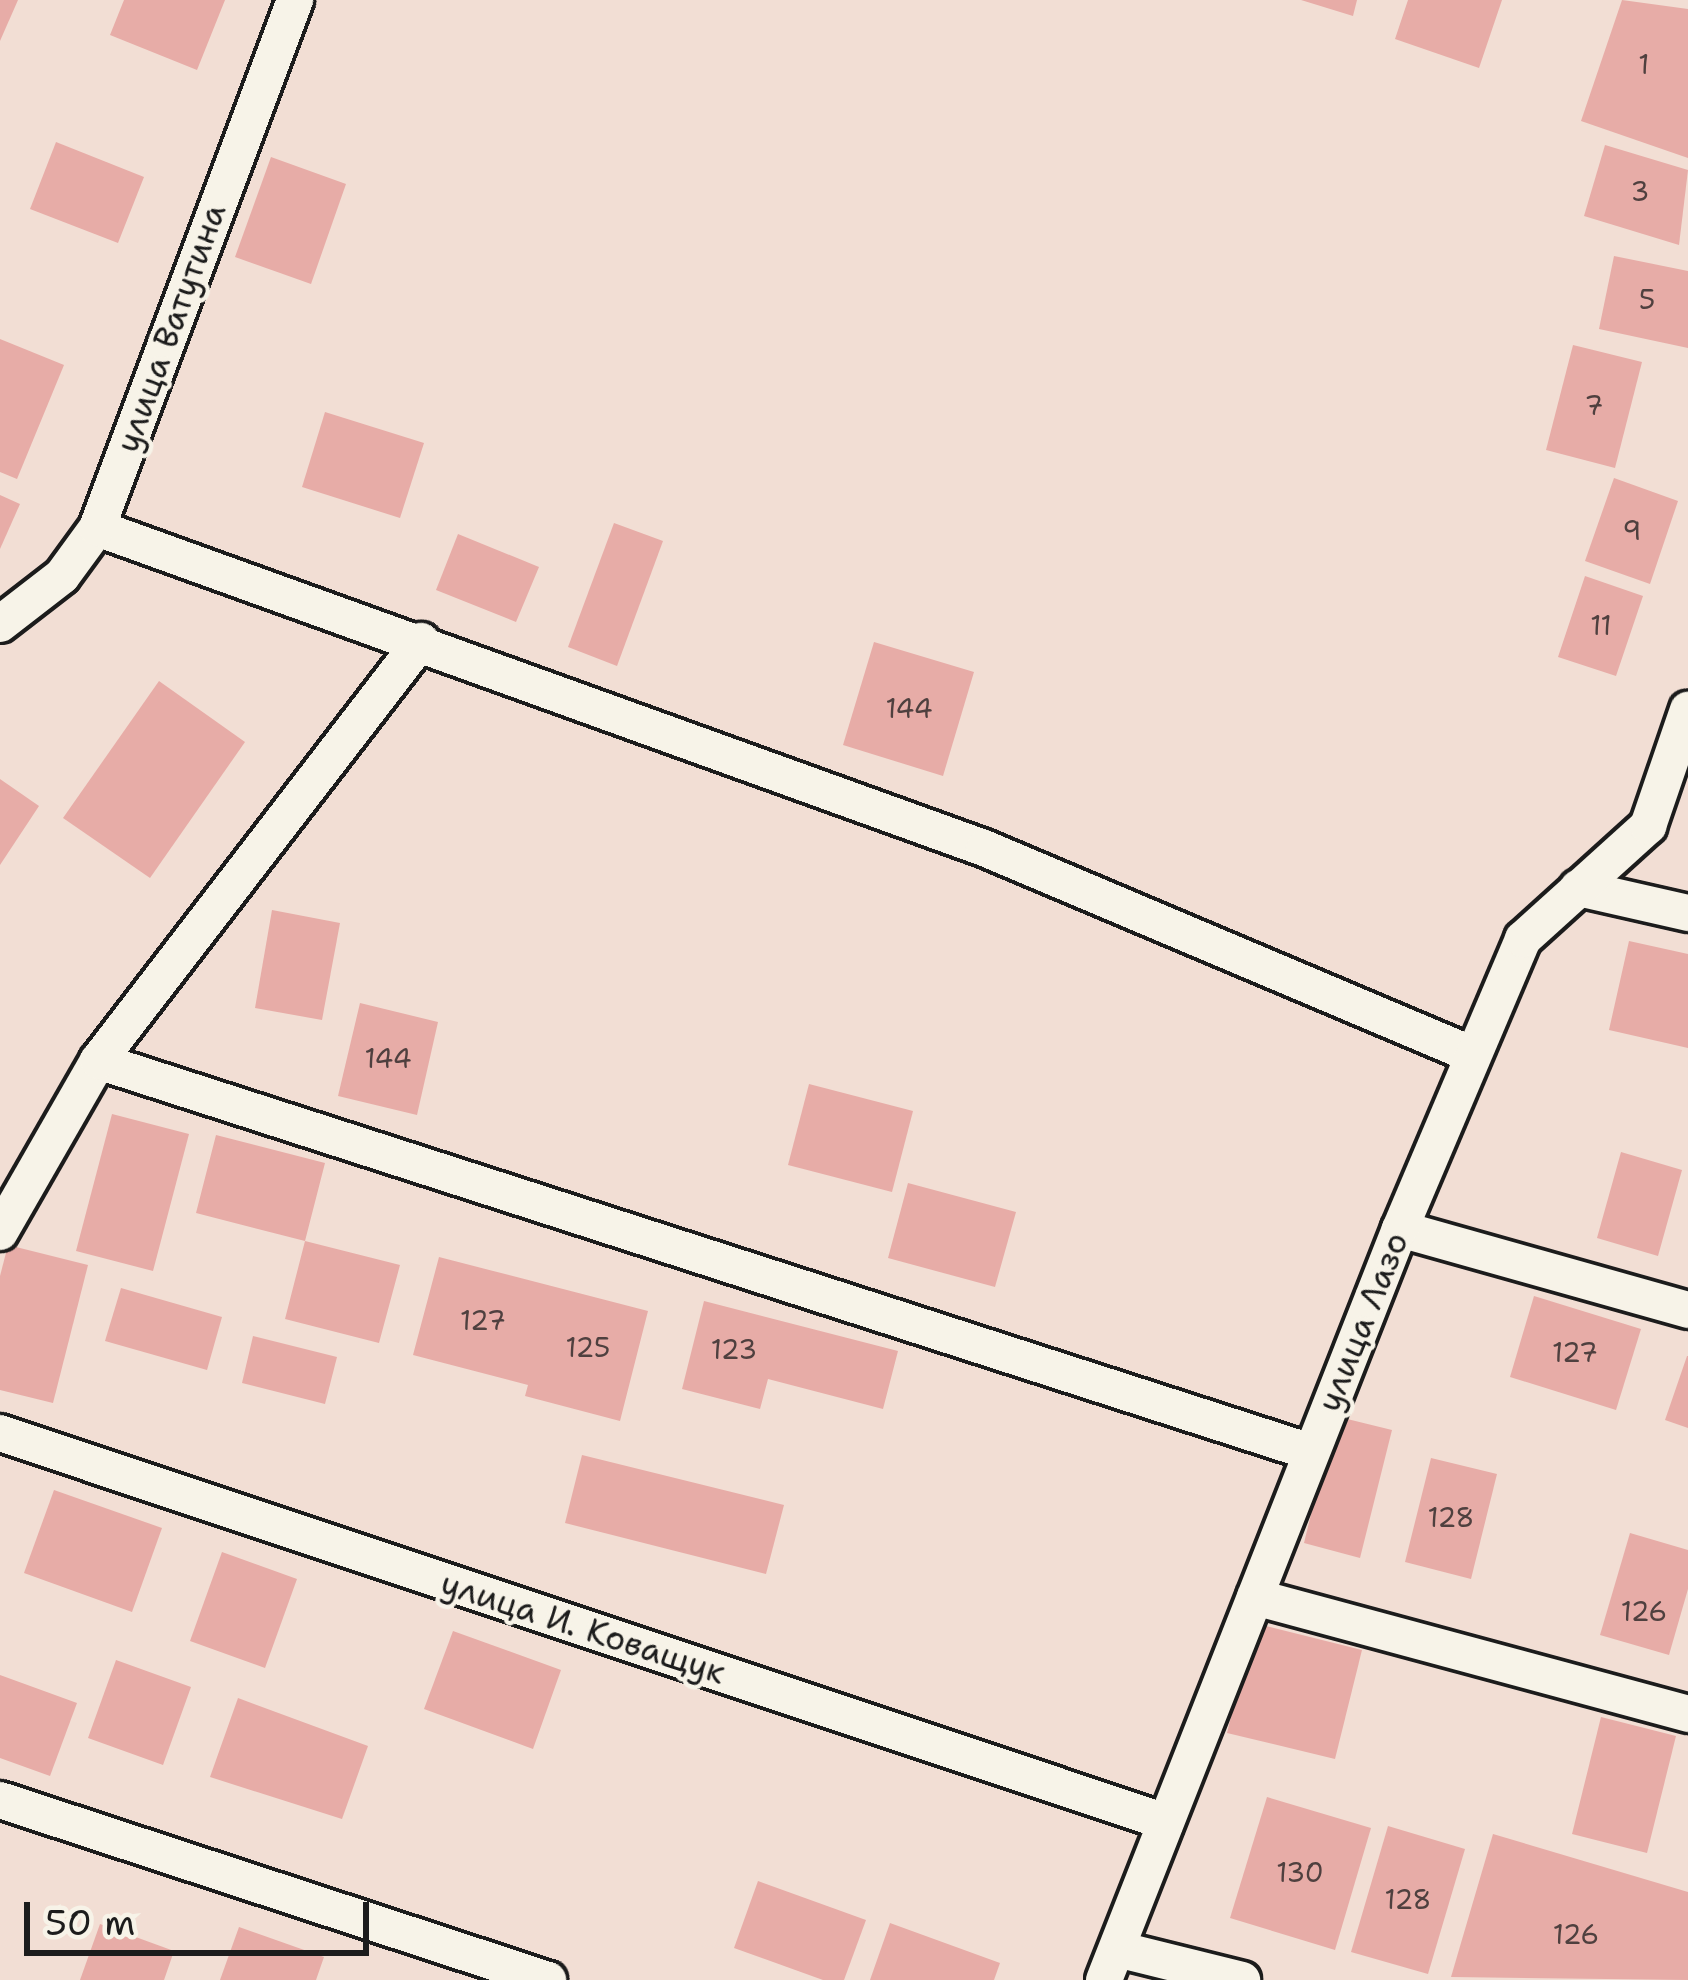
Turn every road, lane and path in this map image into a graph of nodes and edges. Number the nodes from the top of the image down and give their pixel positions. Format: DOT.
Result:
graph roads {
  1 [pos="295,0"];
  2 [pos="97,528"];
  3 [pos="0,624"];
  4 [pos="421,641"];
  5 [pos="1688,710"];
  6 [pos="1579,888"];
  7 [pos="1688,913"];
  8 [pos="1473,1055"];
  9 [pos="98,1061"];
  10 [pos="1400,1229"];
  11 [pos="0,1232"];
  12 [pos="1688,1310"];
  13 [pos="0,1433"];
  14 [pos="1311,1452"];
  15 [pos="1255,1597"];
  16 [pos="1688,1714"];
  17 [pos="0,1800"];
  18 [pos="1166,1822"];
  19 [pos="1111,1965"];
  20 [pos="548,1980"];
  21 [pos="1242,1980"];
  1 -- 2 [label="street, улица Ватутина"];
  2 -- 3 [label="street, улица Ватутина"];
  2 -- 4 [label="street"];
  4 -- 8 [label="street"];
  4 -- 9 [label="street"];
  5 -- 6 [label="street, улица Лазо"];
  6 -- 7 [label="street"];
  6 -- 8 [label="street, улица Лазо"];
  8 -- 10 [label="street, улица Лазо"];
  9 -- 11 [label="street"];
  9 -- 14 [label="street"];
  10 -- 12 [label="street"];
  10 -- 14 [label="street, улица Лазо"];
  13 -- 18 [label="street, улица И. Коващук"];
  14 -- 15 [label="street, улица Лазо"];
  15 -- 16 [label="street"];
  15 -- 18 [label="street, улица Лазо"];
  17 -- 20 [label="street"];
  18 -- 19 [label="street, улица Лазо"];
  19 -- 21 [label="street"];
}
